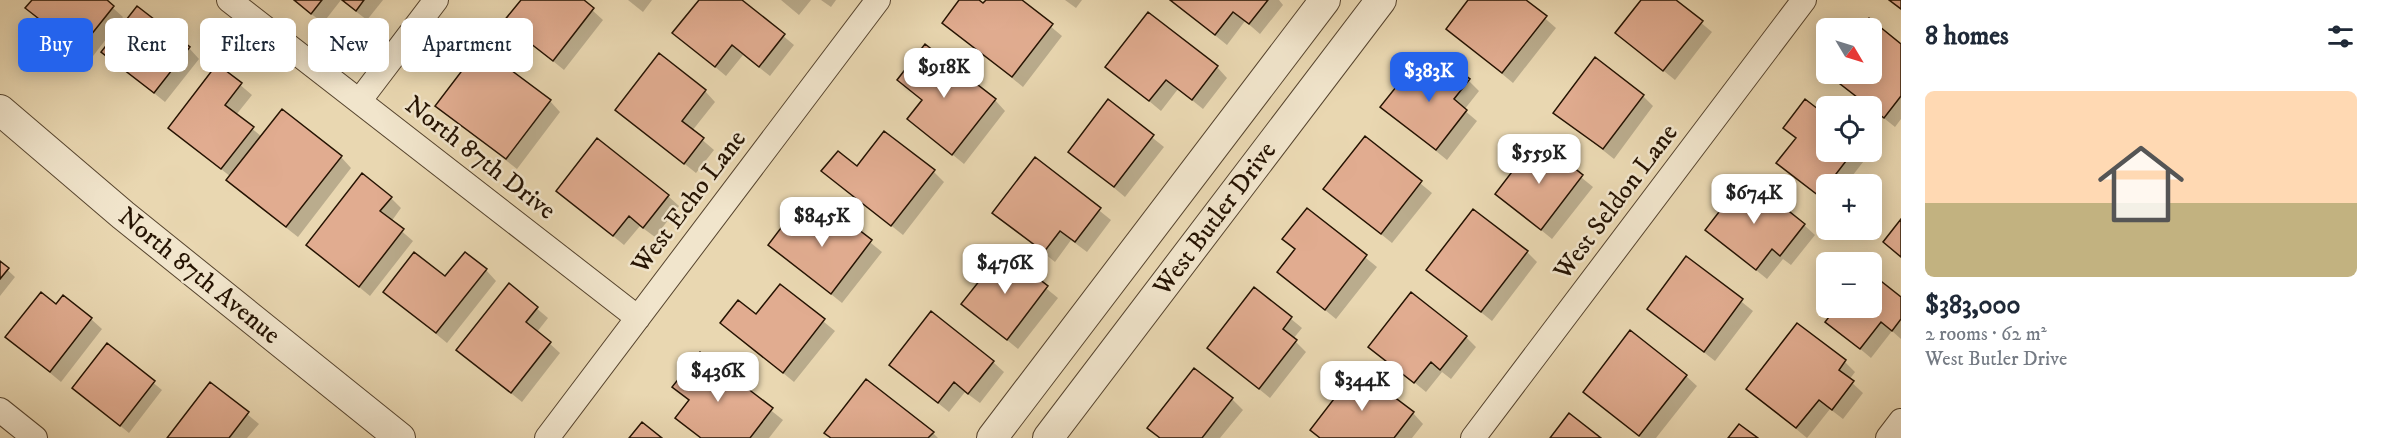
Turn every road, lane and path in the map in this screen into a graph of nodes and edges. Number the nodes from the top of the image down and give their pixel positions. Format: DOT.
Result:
graph roads {
  1 [pos="229,0"];
  2 [pos="436,0"];
  3 [pos="878,0"];
  4 [pos="1325,0"];
  5 [pos="1382,0"];
  6 [pos="1804,0"];
  7 [pos="360,100"];
  8 [pos="0,110"];
  9 [pos="638,318"];
  10 [pos="0,410"];
  11 [pos="1901,421"];
  12 [pos="35,438"];
  13 [pos="400,438"];
  14 [pos="547,438"];
  15 [pos="992,438"];
  16 [pos="1048,438"];
  17 [pos="1473,438"];
  18 [pos="1888,438"];
  1 -- 7 [label="street, North 87th Drive"];
  2 -- 7 [label="street"];
  3 -- 9 [label="street, West Echo Lane"];
  4 -- 15 [label="street, West Butler Drive"];
  5 -- 16 [label="street, West Butler Drive"];
  6 -- 17 [label="street, West Seldon Lane"];
  7 -- 9 [label="street, North 87th Drive"];
  8 -- 13 [label="street, North 87th Avenue"];
  9 -- 14 [label="street, West Echo Lane"];
  10 -- 12 [label="street"];
  11 -- 18 [label="street"];
}
